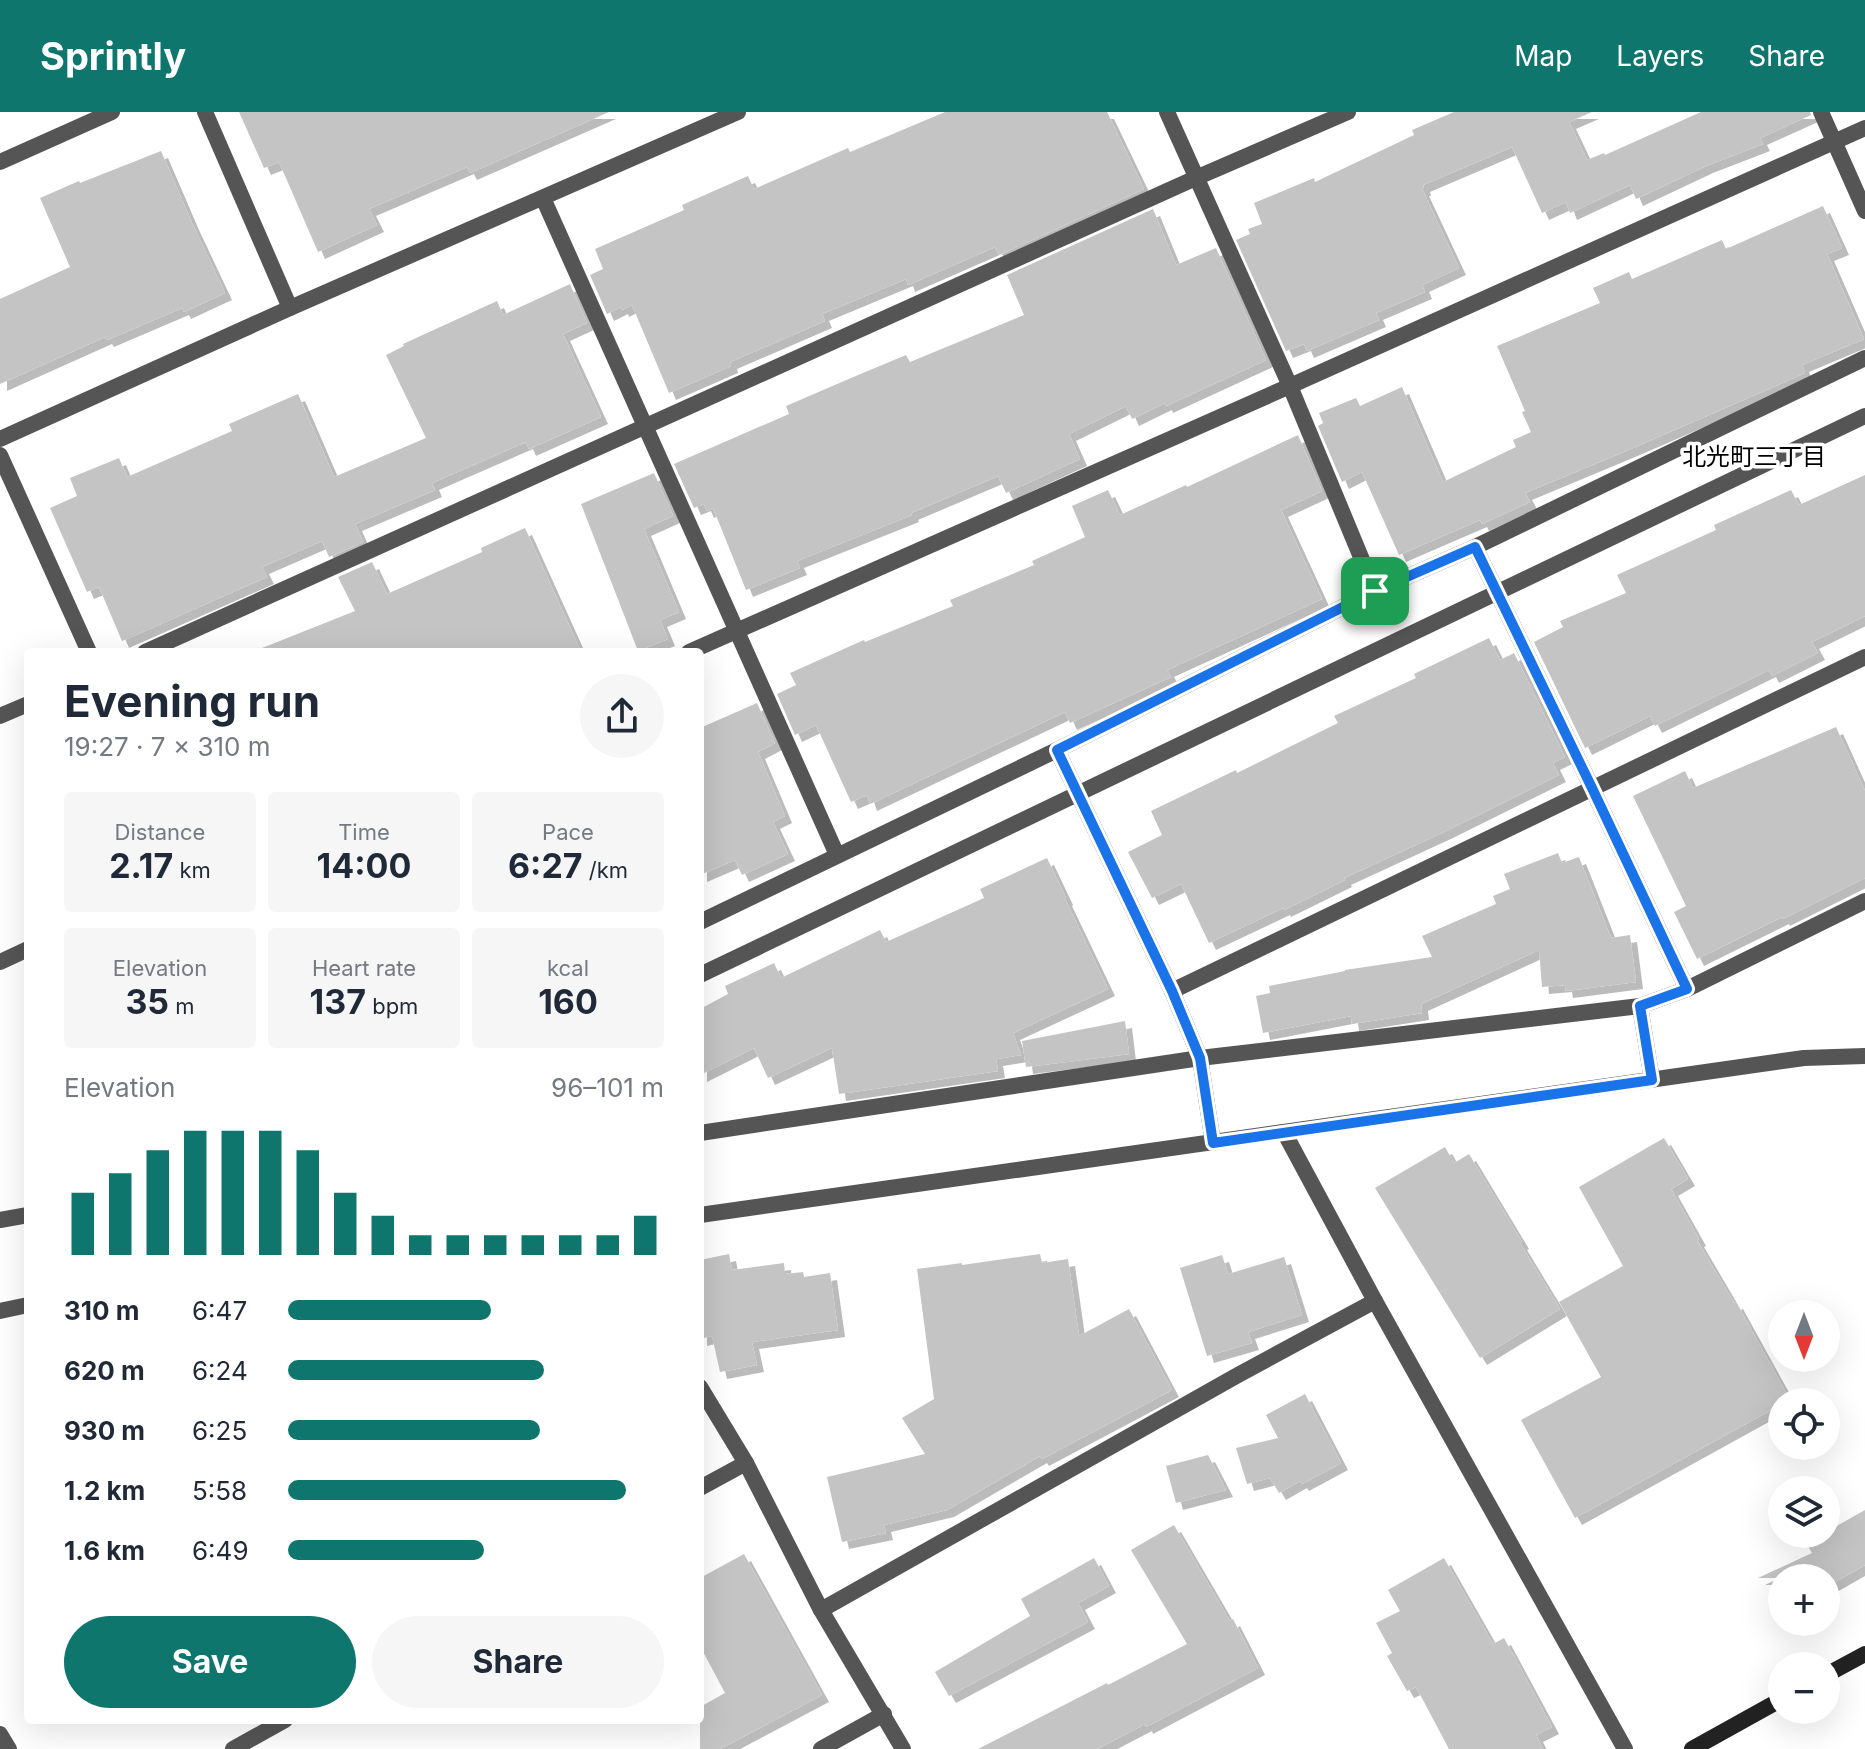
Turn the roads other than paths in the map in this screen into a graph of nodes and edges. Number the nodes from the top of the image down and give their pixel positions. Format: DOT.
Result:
graph roads {
  1 [pos="112,112"];
  2 [pos="205,112"];
  3 [pos="738,112"];
  4 [pos="1167,112"];
  5 [pos="1348,112"];
  6 [pos="1821,112"];
  7 [pos="1865,128"];
  8 [pos="1835,142"];
  9 [pos="0,162"];
  10 [pos="1198,177"];
  11 [pos="543,198"];
  12 [pos="1865,211"];
  13 [pos="290,308"];
  14 [pos="1865,358"];
  15 [pos="1290,386"];
  16 [pos="1865,416"];
  17 [pos="645,426"];
  18 [pos="0,439"];
  19 [pos="0,455"];
  20 [pos="1475,547"];
  21 [pos="1375,591"];
  22 [pos="1497,593"];
  23 [pos="738,630"];
  24 [pos="87,648"];
  25 [pos="154,648"];
  26 [pos="698,648"];
  27 [pos="1865,657"];
  28 [pos="24,706"];
  29 [pos="0,716"];
  30 [pos="1057,750"];
  31 [pos="1592,788"];
  32 [pos="1078,794"];
  33 [pos="837,855"];
  34 [pos="1865,901"];
  35 [pos="704,920"];
  36 [pos="24,951"];
  37 [pos="0,962"];
  38 [pos="704,973"];
  39 [pos="1687,989"];
  40 [pos="1172,991"];
  41 [pos="1640,1006"];
  42 [pos="1865,1056"];
  43 [pos="1200,1058"];
  44 [pos="1652,1080"];
  45 [pos="704,1132"];
  46 [pos="1284,1132"];
  47 [pos="1213,1143"];
  48 [pos="704,1214"];
  49 [pos="24,1216"];
  50 [pos="0,1220"];
  51 [pos="1375,1301"];
  52 [pos="24,1306"];
  53 [pos="0,1311"];
  54 [pos="704,1394"];
  55 [pos="746,1463"];
  56 [pos="704,1486"];
  57 [pos="821,1610"];
  58 [pos="1865,1654"];
  59 [pos="1840,1667"];
  60 [pos="1768,1707"];
  61 [pos="884,1714"];
  62 [pos="277,1724"];
  63 [pos="0,1734"];
  64 [pos="9,1749"];
  65 [pos="233,1749"];
  66 [pos="821,1749"];
  67 [pos="903,1749"];
  68 [pos="1625,1749"];
  69 [pos="1692,1749"];
  1 -- 9 [label="street"];
  2 -- 13 [label="street"];
  3 -- 11 [label="street"];
  4 -- 10 [label="street"];
  5 -- 10 [label="street"];
  6 -- 8 [label="street"];
  7 -- 8 [label="street"];
  8 -- 12 [label="street"];
  8 -- 15 [label="street"];
  10 -- 15 [label="street"];
  10 -- 17 [label="street"];
  11 -- 13 [label="street"];
  11 -- 17 [label="street"];
  13 -- 18 [label="street"];
  14 -- 20 [label="street"];
  15 -- 21 [label="street"];
  15 -- 23 [label="street"];
  16 -- 22 [label="street"];
  17 -- 23 [label="street"];
  17 -- 25 [label="street"];
  19 -- 24 [label="street"];
  20 -- 21 [label="street"];
  20 -- 22 [label="street"];
  21 -- 30 [label="street"];
  22 -- 31 [label="street"];
  22 -- 32 [label="street"];
  23 -- 26 [label="street"];
  23 -- 33 [label="street"];
  27 -- 31 [label="street"];
  28 -- 29 [label="street"];
  30 -- 32 [label="street"];
  30 -- 33 [label="street"];
  31 -- 39 [label="street"];
  31 -- 40 [label="street"];
  32 -- 38 [label="street"];
  32 -- 40 [label="street"];
  33 -- 35 [label="street"];
  34 -- 39 [label="street"];
  36 -- 37 [label="street"];
  39 -- 41 [label="street"];
  40 -- 43 [label="street"];
  41 -- 43 [label="street"];
  41 -- 44 [label="street"];
  42 -- 44 [label="street"];
  43 -- 45 [label="street"];
  43 -- 47 [label="street"];
  44 -- 46 [label="street"];
  46 -- 47 [label="street"];
  46 -- 51 [label="street"];
  47 -- 48 [label="street"];
  49 -- 50 [label="street"];
  51 -- 57 [label="street"];
  51 -- 68 [label="street"];
  52 -- 53 [label="street"];
  54 -- 55 [label="street"];
  55 -- 56 [label="street"];
  55 -- 57 [label="street"];
  57 -- 61 [label="street"];
  58 -- 59 [label="main road"];
  60 -- 69 [label="main road"];
  61 -- 66 [label="street"];
  61 -- 67 [label="street"];
  62 -- 65 [label="street"];
  63 -- 64 [label="street"];
}
